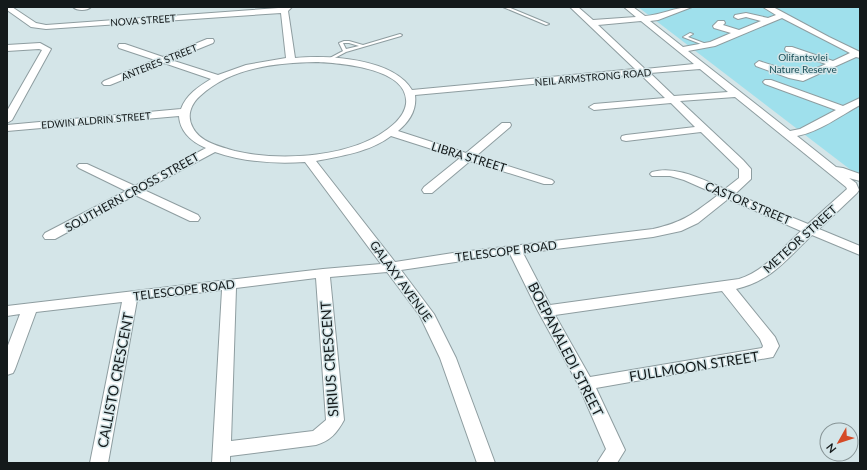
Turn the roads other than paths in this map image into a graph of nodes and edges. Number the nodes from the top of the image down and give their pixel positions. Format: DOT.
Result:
graph roads {
  1 [pos="8,7"];
  2 [pos="77,7"];
  3 [pos="87,7"];
  4 [pos="201,7"];
  5 [pos="505,7"];
  6 [pos="574,7"];
  7 [pos="628,7"];
  8 [pos="688,7"];
  9 [pos="767,7"];
  10 [pos="286,9"];
  11 [pos="783,15"];
  12 [pos="201,16"];
  13 [pos="738,17"];
  14 [pos="644,19"];
  15 [pos="769,21"];
  16 [pos="591,23"];
  17 [pos="721,23"];
  18 [pos="547,24"];
  19 [pos="691,34"];
  20 [pos="739,34"];
  21 [pos="400,35"];
  22 [pos="210,41"];
  23 [pos="707,45"];
  24 [pos="122,46"];
  25 [pos="363,46"];
  26 [pos="7,48"];
  27 [pos="789,49"];
  28 [pos="681,50"];
  29 [pos="345,51"];
  30 [pos="858,54"];
  31 [pos="164,60"];
  32 [pos="291,60"];
  33 [pos="328,60"];
  34 [pos="760,64"];
  35 [pos="834,64"];
  36 [pos="702,66"];
  37 [pos="643,73"];
  38 [pos="219,78"];
  39 [pos="768,82"];
  40 [pos="107,83"];
  41 [pos="409,93"];
  42 [pos="736,94"];
  43 [pos="18,98"];
  44 [pos="7,99"];
  45 [pos="671,100"];
  46 [pos="860,101"];
  47 [pos="594,107"];
  48 [pos="845,110"];
  49 [pos="185,112"];
  50 [pos="7,120"];
  51 [pos="506,125"];
  52 [pos="7,128"];
  53 [pos="703,129"];
  54 [pos="390,132"];
  55 [pos="788,135"];
  56 [pos="626,138"];
  57 [pos="214,148"];
  58 [pos="469,156"];
  59 [pos="308,158"];
  60 [pos="825,164"];
  61 [pos="83,166"];
  62 [pos="656,174"];
  63 [pos="860,178"];
  64 [pos="548,182"];
  65 [pos="134,190"];
  66 [pos="428,190"];
  67 [pos="728,194"];
  68 [pos="194,218"];
  69 [pos="812,230"];
  70 [pos="50,236"];
  71 [pos="515,250"];
  72 [pos="860,251"];
  73 [pos="391,267"];
  74 [pos="323,273"];
  75 [pos="229,284"];
  76 [pos="726,286"];
  77 [pos="130,296"];
  78 [pos="30,308"];
  79 [pos="7,311"];
  80 [pos="545,311"];
  81 [pos="7,369"];
  82 [pos="586,384"];
  83 [pos="611,456"];
  84 [pos="222,457"];
  85 [pos="99,463"];
  86 [pos="486,463"];
  1 -- 12 [label="street, NOVA STREET"];
  2 -- 3 [label="street"];
  4 -- 12 [label="street"];
  5 -- 18 [label="lane"];
  6 -- 16 [label="street, TELESCOPE ROAD"];
  7 -- 14 [label="street"];
  8 -- 14 [label="street"];
  9 -- 11 [label="street"];
  10 -- 12 [label="street, NOVA STREET"];
  10 -- 32 [label="street"];
  11 -- 15 [label="street"];
  11 -- 30 [label="street"];
  13 -- 15 [label="street"];
  14 -- 16 [label="street"];
  14 -- 28 [label="street"];
  15 -- 20 [label="street"];
  16 -- 37 [label="street, TELESCOPE ROAD"];
  17 -- 20 [label="street"];
  19 -- 23 [label="lane"];
  20 -- 23 [label="street"];
  21 -- 25 [label="lane"];
  22 -- 31 [label="street, ANTERES STREET"];
  23 -- 28 [label="street"];
  24 -- 31 [label="street"];
  25 -- 29 [label="lane"];
  25 -- 29 [label="lane"];
  26 -- 43 [label="street"];
  27 -- 35 [label="street"];
  28 -- 36 [label="street"];
  29 -- 33 [label="lane"];
  30 -- 35 [label="street"];
  31 -- 38 [label="street"];
  31 -- 40 [label="street, ANTERES STREET"];
  32 -- 33 [label="street"];
  32 -- 38 [label="street"];
  33 -- 41 [label="street"];
  34 -- 35 [label="street"];
  36 -- 37 [label="street, NEIL ARMSTRONG ROAD"];
  36 -- 42 [label="street, METEOR STREET"];
  37 -- 41 [label="street, NEIL ARMSTRONG ROAD"];
  37 -- 45 [label="street, TELESCOPE ROAD"];
  38 -- 49 [label="street"];
  39 -- 48 [label="street"];
  41 -- 54 [label="street"];
  42 -- 45 [label="street"];
  42 -- 55 [label="street, METEOR STREET"];
  43 -- 44 [label="street"];
  43 -- 50 [label="street"];
  45 -- 47 [label="street"];
  45 -- 53 [label="street, TELESCOPE ROAD"];
  46 -- 48 [label="street"];
  48 -- 55 [label="street"];
  49 -- 52 [label="street, EDWIN ALDRIN STREET"];
  49 -- 57 [label="street"];
  51 -- 58 [label="street"];
  53 -- 56 [label="street"];
  53 -- 67 [label="street, TELESCOPE ROAD"];
  54 -- 58 [label="street, LIBRA STREET"];
  54 -- 59 [label="street"];
  55 -- 60 [label="street, METEOR STREET"];
  57 -- 59 [label="street"];
  57 -- 65 [label="street, SOUTHERN CROSS STREET"];
  58 -- 64 [label="street, LIBRA STREET"];
  58 -- 66 [label="street"];
  59 -- 73 [label="street, GALAXY AVENUE"];
  60 -- 63 [label="street"];
  60 -- 69 [label="street, METEOR STREET"];
  61 -- 65 [label="street"];
  62 -- 67 [label="street, CASTOR STREET"];
  65 -- 68 [label="street"];
  65 -- 70 [label="street, SOUTHERN CROSS STREET"];
  67 -- 69 [label="street, CASTOR STREET"];
  67 -- 71 [label="street, TELESCOPE ROAD"];
  69 -- 72 [label="street, CASTOR STREET"];
  69 -- 76 [label="street, METEOR STREET"];
  71 -- 73 [label="street, TELESCOPE ROAD"];
  71 -- 80 [label="street, BOEPANALEDI STREET"];
  73 -- 74 [label="street, TELESCOPE ROAD"];
  73 -- 86 [label="street, GALAXY AVENUE"];
  74 -- 75 [label="street, TELESCOPE ROAD"];
  74 -- 84 [label="street, SIRIUS CRESCENT"];
  75 -- 77 [label="street, TELESCOPE ROAD"];
  75 -- 84 [label="street, SIRIUS CRESCENT"];
  76 -- 80 [label="street, METEOR STREET"];
  76 -- 82 [label="street, FULLMOON STREET"];
  77 -- 78 [label="street, TELESCOPE ROAD"];
  77 -- 85 [label="street, CALLISTO CRESCENT"];
  78 -- 79 [label="street, TELESCOPE ROAD"];
  78 -- 81 [label="street"];
  80 -- 82 [label="street, BOEPANALEDI STREET"];
  82 -- 83 [label="street, BOEPANALEDI STREET"];
}
